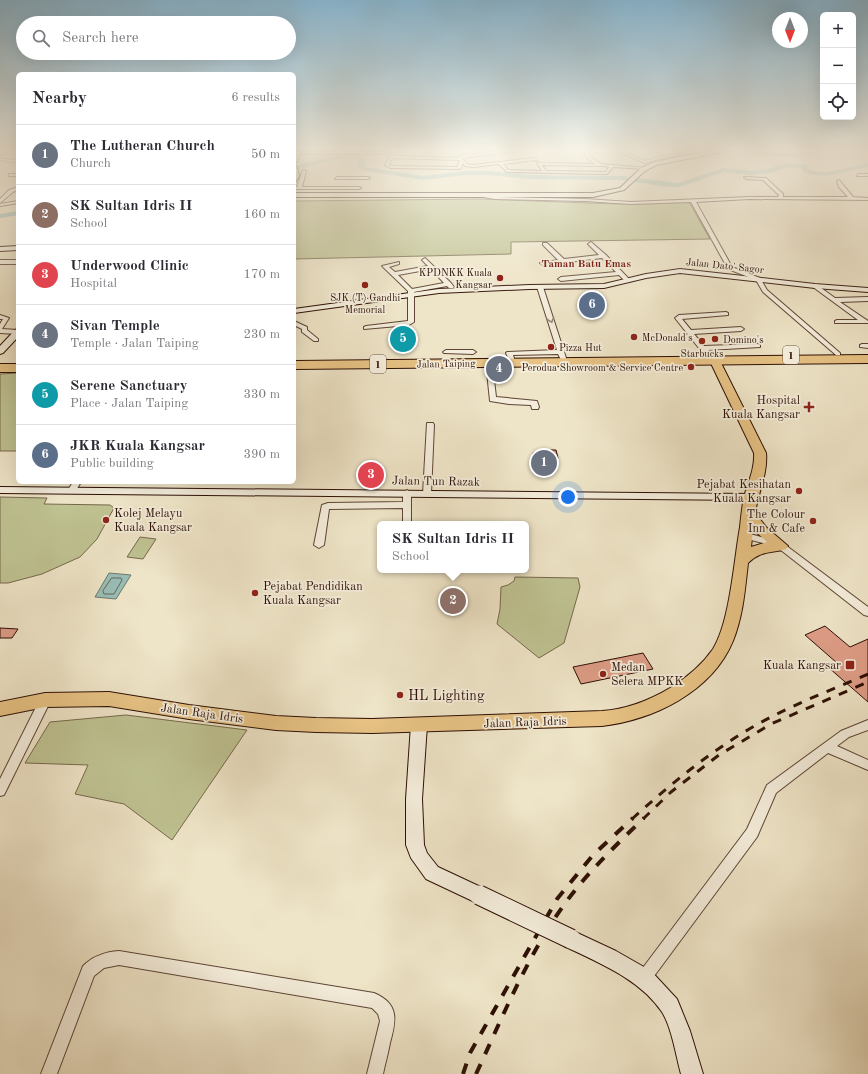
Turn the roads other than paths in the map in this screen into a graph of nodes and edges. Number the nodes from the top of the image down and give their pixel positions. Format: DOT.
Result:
graph roads {
  1 [pos="541,199"];
  2 [pos="728,199"];
  3 [pos="693,201"];
  4 [pos="16,202"];
  5 [pos="0,204"];
  6 [pos="545,244"];
  7 [pos="591,244"];
  8 [pos="16,248"];
  9 [pos="0,249"];
  10 [pos="604,256"];
  11 [pos="425,260"];
  12 [pos="563,261"];
  13 [pos="0,262"];
  14 [pos="16,262"];
  15 [pos="397,263"];
  16 [pos="543,263"];
  17 [pos="432,267"];
  18 [pos="620,273"];
  19 [pos="394,274"];
  20 [pos="561,279"];
  21 [pos="758,279"];
  22 [pos="628,281"];
  23 [pos="449,284"];
  24 [pos="815,286"];
  25 [pos="540,287"];
  26 [pos="455,290"];
  27 [pos="868,290"];
  28 [pos="410,293"];
  29 [pos="868,299"];
  30 [pos="834,300"];
  31 [pos="296,311"];
  32 [pos="726,314"];
  33 [pos="0,317"];
  34 [pos="837,322"];
  35 [pos="866,322"];
  36 [pos="296,324"];
  37 [pos="0,328"];
  38 [pos="366,328"];
  39 [pos="741,330"];
  40 [pos="0,331"];
  41 [pos="16,332"];
  42 [pos="688,332"];
  43 [pos="16,334"];
  44 [pos="316,340"];
  45 [pos="758,346"];
  46 [pos="866,348"];
  47 [pos="0,352"];
  48 [pos="446,352"];
  49 [pos="472,352"];
  50 [pos="710,354"];
  51 [pos="838,354"];
  52 [pos="563,357"];
  53 [pos="461,358"];
  54 [pos="742,358"];
  55 [pos="868,359"];
  56 [pos="599,361"];
  57 [pos="697,361"];
  58 [pos="489,362"];
  59 [pos="296,365"];
  60 [pos="0,368"];
  61 [pos="16,368"];
  62 [pos="722,374"];
  63 [pos="535,407"];
  64 [pos="430,425"];
  65 [pos="75,486"];
  66 [pos="0,490"];
  67 [pos="427,494"];
  68 [pos="751,496"];
  69 [pos="407,499"];
  70 [pos="749,514"];
  71 [pos="407,521"];
  72 [pos="746,536"];
  73 [pos="319,545"];
  74 [pos="780,546"];
  75 [pos="742,561"];
  76 [pos="868,612"];
  77 [pos="44,700"];
  78 [pos="0,709"];
  79 [pos="419,725"];
  80 [pos="868,725"];
  81 [pos="828,747"];
  82 [pos="868,765"];
  83 [pos="0,792"];
  84 [pos="644,978"];
  85 [pos="48,1074"];
  86 [pos="375,1074"];
  87 [pos="692,1074"];
  1 -- 3 [label="street"];
  2 -- 3 [label="street"];
  3 -- 21 [label="street"];
  4 -- 5 [label="street"];
  6 -- 12 [label="street"];
  7 -- 10 [label="street"];
  8 -- 9 [label="main road"];
  10 -- 12 [label="street"];
  10 -- 18 [label="street"];
  11 -- 17 [label="street"];
  12 -- 16 [label="street"];
  13 -- 14 [label="street"];
  15 -- 19 [label="street"];
  17 -- 19 [label="street"];
  17 -- 23 [label="street"];
  18 -- 20 [label="street"];
  18 -- 22 [label="street"];
  19 -- 28 [label="street"];
  21 -- 22 [label="main road, Jalan Dato' Sagor"];
  21 -- 24 [label="main road, Jalan Dato' Sagor"];
  21 -- 51 [label="street"];
  22 -- 25 [label="main road, Jalan Dato' Sagor"];
  23 -- 26 [label="street"];
  23 -- 28 [label="street"];
  24 -- 27 [label="main road, Jalan Dato' Sagor"];
  24 -- 30 [label="street"];
  25 -- 26 [label="main road, Jalan Dato' Sagor"];
  25 -- 52 [label="street, one-way"];
  26 -- 28 [label="main road, Jalan Dato' Sagor"];
  28 -- 31 [label="main road, Jalan Dato' Sagor"];
  28 -- 38 [label="street"];
  29 -- 30 [label="street"];
  30 -- 35 [label="street"];
  32 -- 42 [label="street"];
  33 -- 37 [label="street"];
  34 -- 35 [label="street"];
  36 -- 44 [label="street"];
  39 -- 42 [label="street"];
  40 -- 41 [label="street"];
  42 -- 50 [label="street"];
  43 -- 47 [label="main road"];
  45 -- 50 [label="street"];
  46 -- 51 [label="highway, Jalan Taiping / 1"];
  48 -- 53 [label="street"];
  49 -- 53 [label="street"];
  50 -- 54 [label="highway, Jalan Taiping / 1"];
  50 -- 56 [label="highway, Jalan Taiping / 1"];
  50 -- 57 [label="highway, Jalan Taiping / 1"];
  50 -- 62 [label="main road, Jalan Raja Idris"];
  51 -- 54 [label="highway, Jalan Taiping / 1"];
  52 -- 56 [label="highway, Jalan Taiping / 1"];
  52 -- 58 [label="highway, Jalan Taiping / 1"];
  53 -- 58 [label="highway, Jalan Taiping / 1"];
  53 -- 59 [label="highway, Jalan Taiping / 1"];
  54 -- 55 [label="highway, Jalan Taiping / 1"];
  54 -- 62 [label="highway"];
  56 -- 57 [label="highway, Jalan Taiping / 1"];
  57 -- 62 [label="highway"];
  58 -- 63 [label="street"];
  60 -- 61 [label="highway"];
  62 -- 68 [label="main road, Jalan Raja Idris"];
  64 -- 67 [label="street"];
  65 -- 66 [label="main road, Jalan Tun Razak"];
  65 -- 69 [label="main road, Jalan Tun Razak"];
  67 -- 68 [label="main road, Jalan Tun Razak"];
  67 -- 69 [label="main road, Jalan Tun Razak"];
  68 -- 70 [label="main road, Jalan Raja Idris"];
  69 -- 71 [label="street"];
  69 -- 73 [label="street"];
  70 -- 72 [label="main road, Jalan Raja Idris"];
  70 -- 74 [label="main road"];
  72 -- 74 [label="street"];
  72 -- 75 [label="main road, Jalan Raja Idris"];
  74 -- 75 [label="main road"];
  74 -- 76 [label="street"];
  75 -- 79 [label="main road, Jalan Raja Idris"];
  77 -- 78 [label="main road, Jalan Raja Idris"];
  77 -- 79 [label="main road, Jalan Raja Idris"];
  77 -- 83 [label="street"];
  79 -- 84 [label="main road, bridge"];
  80 -- 81 [label="street"];
  81 -- 82 [label="street"];
  81 -- 84 [label="street"];
  84 -- 87 [label="main road"];
  85 -- 86 [label="street"];
}
